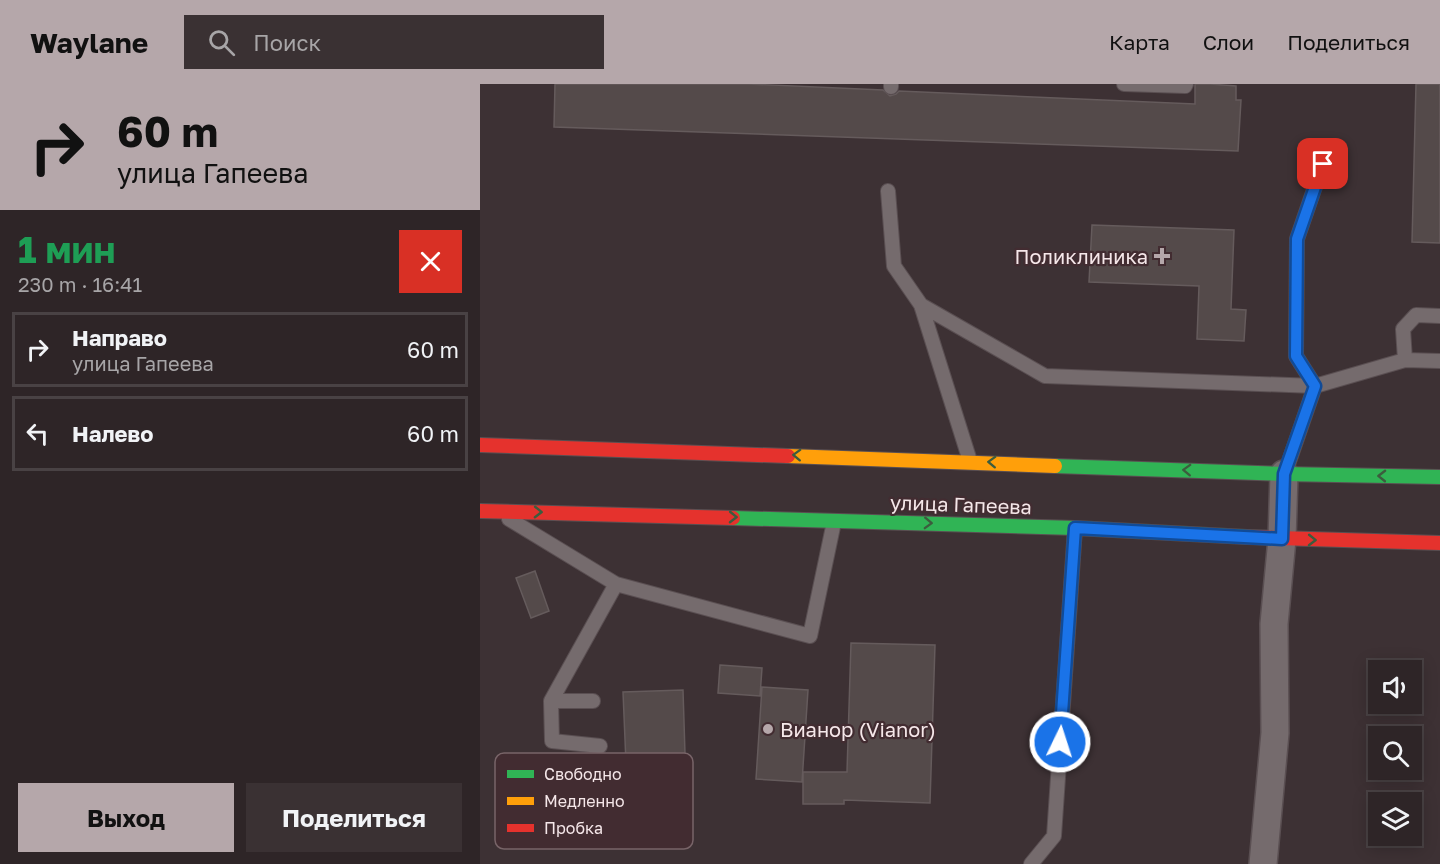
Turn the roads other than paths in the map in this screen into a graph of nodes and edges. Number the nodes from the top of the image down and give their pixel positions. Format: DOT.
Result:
graph roads {
  1 [pos="1124,84"];
  2 [pos="1186,84"];
  3 [pos="1329,146"];
  4 [pos="888,190"];
  5 [pos="921,305"];
  6 [pos="1440,316"];
  7 [pos="1405,360"];
  8 [pos="1440,361"];
  9 [pos="1315,386"];
  10 [pos="480,445"];
  11 [pos="970,461"];
  12 [pos="1284,474"];
  13 [pos="1440,477"];
  14 [pos="480,511"];
  15 [pos="496,511"];
  16 [pos="834,520"];
  17 [pos="1075,528"];
  18 [pos="1282,539"];
  19 [pos="1440,543"];
  20 [pos="616,584"];
  21 [pos="551,701"];
  22 [pos="593,701"];
  23 [pos="600,746"];
  24 [pos="1031,864"];
  25 [pos="1263,864"];
  1 -- 2 [label="lane"];
  3 -- 9 [label="lane"];
  4 -- 5 [label="lane"];
  5 -- 9 [label="lane"];
  5 -- 11 [label="lane"];
  6 -- 7 [label="lane"];
  7 -- 8 [label="lane"];
  7 -- 9 [label="lane"];
  9 -- 12 [label="lane"];
  11 -- 10 [label="highway, one-way"];
  12 -- 11 [label="highway, one-way"];
  13 -- 12 [label="highway, one-way"];
  12 -- 18 [label="street"];
  14 -- 15 [label="highway, улица Гапеева"];
  15 -- 16 [label="highway, улица Гапеева, one-way"];
  15 -- 20 [label="lane"];
  16 -- 17 [label="highway, улица Гапеева, one-way"];
  16 -- 20 [label="lane"];
  17 -- 18 [label="highway, улица Гапеева"];
  17 -- 24 [label="lane"];
  18 -- 19 [label="highway, улица Гапеева, one-way"];
  18 -- 25 [label="street"];
  20 -- 21 [label="lane"];
  21 -- 22 [label="lane"];
  21 -- 23 [label="lane"];
}
